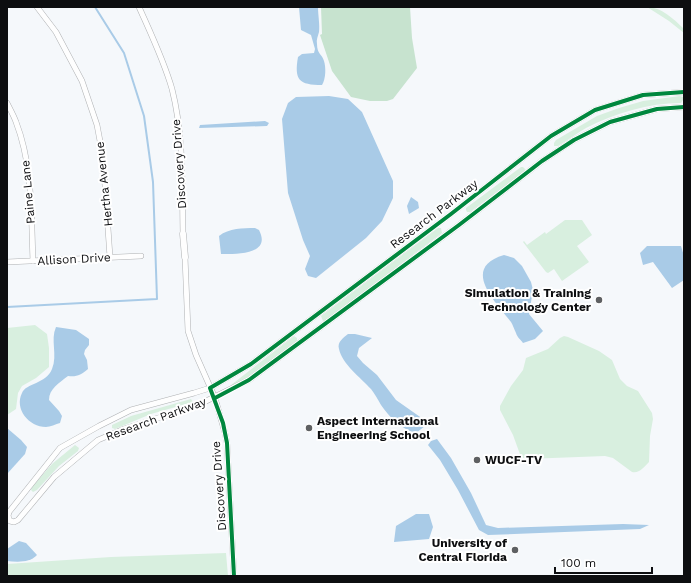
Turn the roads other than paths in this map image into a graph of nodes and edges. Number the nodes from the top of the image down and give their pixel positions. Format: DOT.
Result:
graph roads {
  1 [pos="37,7"];
  2 [pos="139,7"];
  3 [pos="684,92"];
  4 [pos="7,103"];
  5 [pos="684,107"];
  6 [pos="183,234"];
  7 [pos="141,256"];
  8 [pos="110,257"];
  9 [pos="185,257"];
  10 [pos="33,261"];
  11 [pos="7,262"];
  12 [pos="210,388"];
  13 [pos="215,398"];
  14 [pos="234,576"];
  1 -- 8 [label="street, Hertha Avenue"];
  2 -- 6 [label="street, Discovery Drive"];
  3 -- 12 [label="street, Research Parkway"];
  4 -- 10 [label="street, Paine Lane"];
  5 -- 13 [label="street, Research Parkway"];
  6 -- 9 [label="street, Discovery Drive"];
  7 -- 8 [label="street, Allison Drive"];
  8 -- 10 [label="street, Allison Drive"];
  9 -- 12 [label="street, Discovery Drive"];
  10 -- 11 [label="street, Allison Drive"];
  12 -- 13 [label="street, Discovery Drive"];
  12 -- 13 [label="street, Research Parkway"];
  13 -- 14 [label="street, Discovery Drive"];
}
